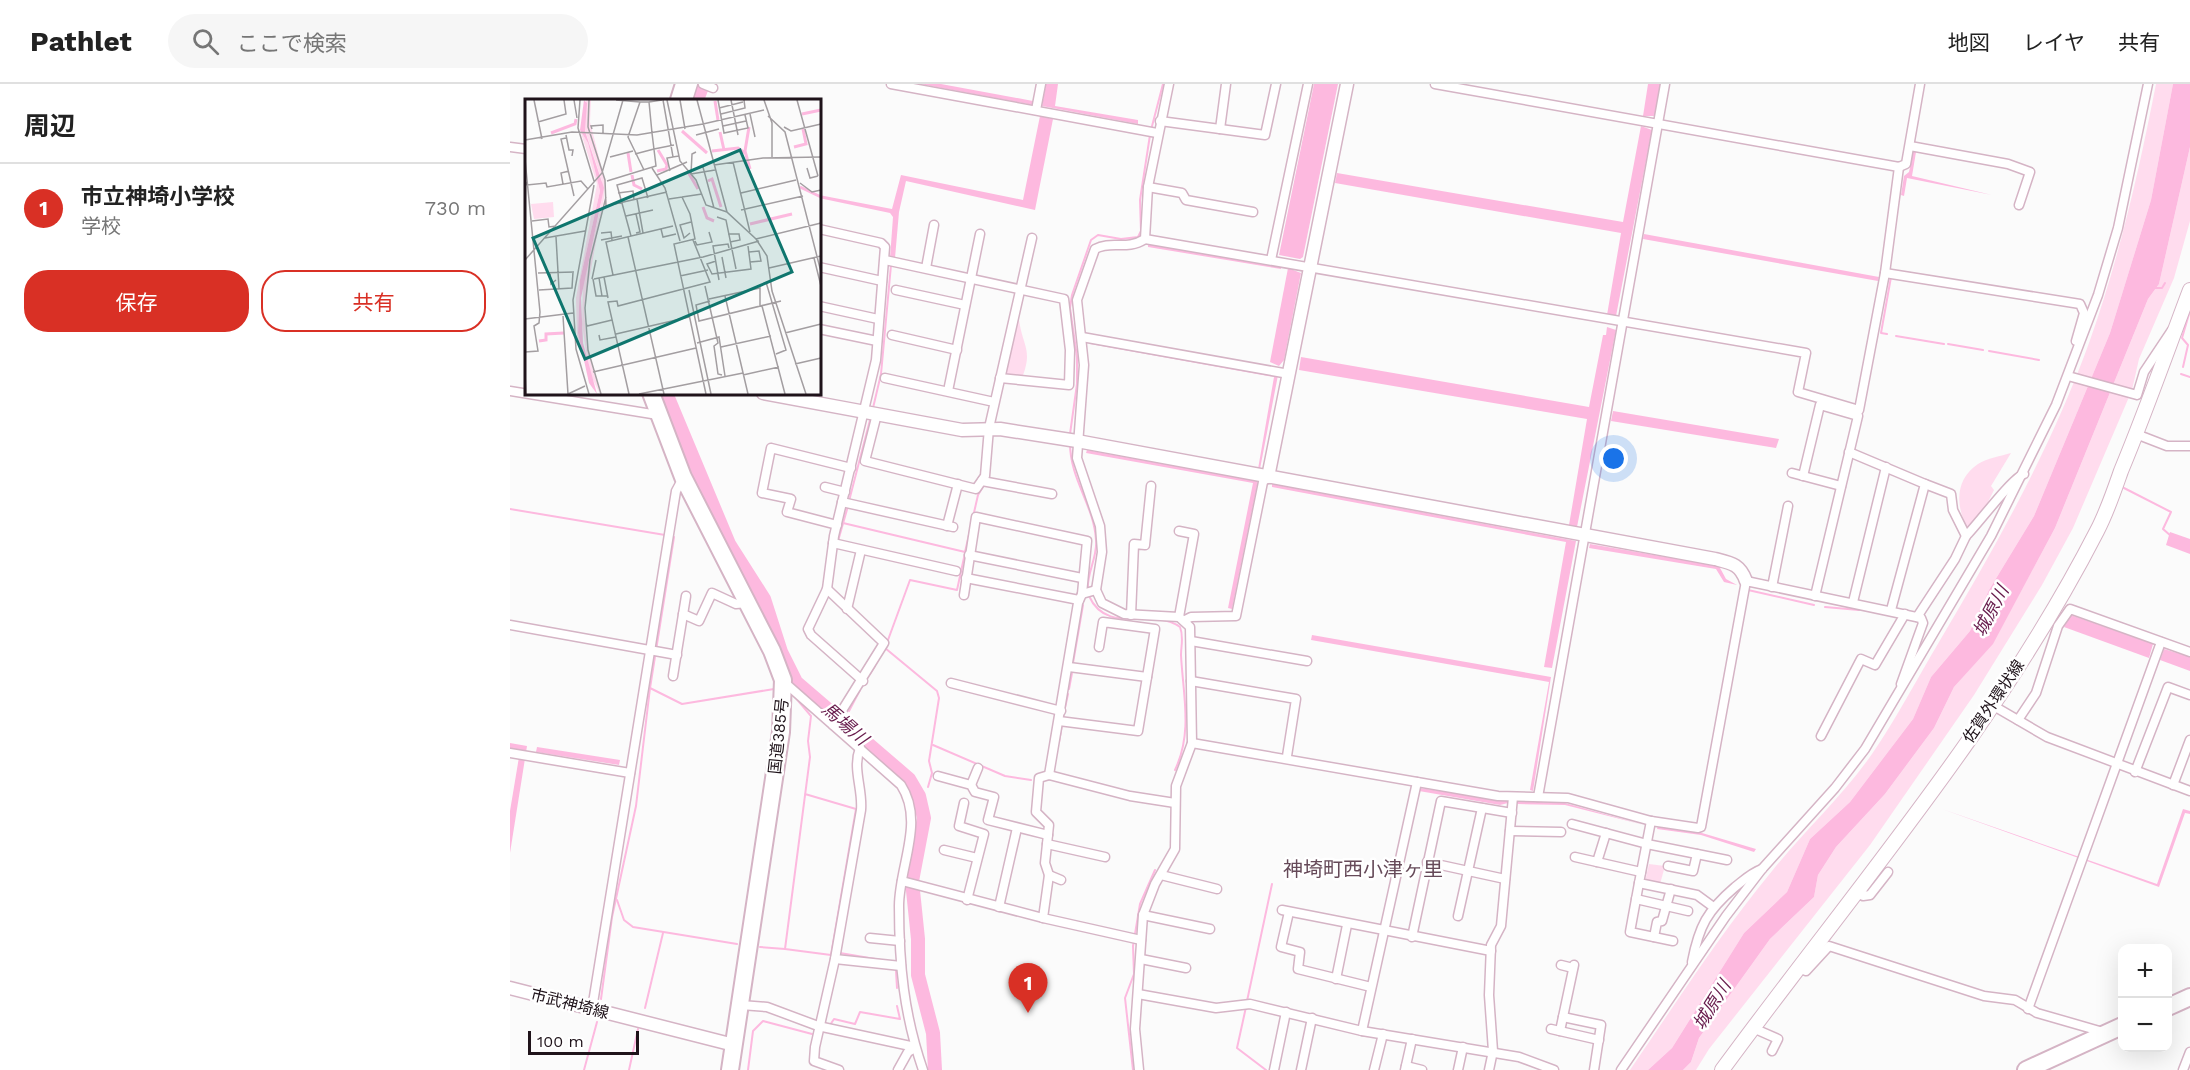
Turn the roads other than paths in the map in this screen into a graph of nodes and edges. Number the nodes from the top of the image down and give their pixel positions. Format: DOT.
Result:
graph roads {
  1 [pos="684,84"];
  2 [pos="693,84"];
  3 [pos="703,84"];
  4 [pos="891,84"];
  5 [pos="1041,84"];
  6 [pos="1169,84"];
  7 [pos="1226,84"];
  8 [pos="1276,84"];
  9 [pos="1308,84"];
  10 [pos="1347,84"];
  11 [pos="1435,84"];
  12 [pos="1665,84"];
  13 [pos="1920,84"];
  14 [pos="2148,84"];
  15 [pos="715,85"];
  16 [pos="679,99"];
  17 [pos="688,99"];
  18 [pos="1036,110"];
  19 [pos="1160,121"];
  20 [pos="1658,124"];
  21 [pos="1220,129"];
  22 [pos="1153,132"];
  23 [pos="1910,146"];
  24 [pos="510,147"];
  25 [pos="525,149"];
  26 [pos="1899,167"];
  27 [pos="1148,187"];
  28 [pos="2019,205"];
  29 [pos="1253,212"];
  30 [pos="934,225"];
  31 [pos="820,229"];
  32 [pos="980,234"];
  33 [pos="1032,238"];
  34 [pos="1145,238"];
  35 [pos="885,260"];
  36 [pos="1271,260"];
  37 [pos="820,267"];
  38 [pos="1311,267"];
  39 [pos="926,268"];
  40 [pos="1885,273"];
  41 [pos="971,277"];
  42 [pos="882,281"];
  43 [pos="1020,288"];
  44 [pos="896,290"];
  45 [pos="2190,291"];
  46 [pos="965,305"];
  47 [pos="820,306"];
  48 [pos="878,319"];
  49 [pos="1623,324"];
  50 [pos="2177,325"];
  51 [pos="820,328"];
  52 [pos="892,335"];
  53 [pos="1082,337"];
  54 [pos="877,341"];
  55 [pos="957,350"];
  56 [pos="1289,375"];
  57 [pos="2068,375"];
  58 [pos="885,378"];
  59 [pos="1000,378"];
  60 [pos="510,391"];
  61 [pos="948,391"];
  62 [pos="525,393"];
  63 [pos="528,394"];
  64 [pos="651,394"];
  65 [pos="768,394"];
  66 [pos="994,402"];
  67 [pos="871,413"];
  68 [pos="658,415"];
  69 [pos="988,428"];
  70 [pos="2136,434"];
  71 [pos="1072,441"];
  72 [pos="2190,446"];
  73 [pos="1849,452"];
  74 [pos="1886,467"];
  75 [pos="851,468"];
  76 [pos="1792,473"];
  77 [pos="2024,474"];
  78 [pos="1803,476"];
  79 [pos="683,477"];
  80 [pos="1268,477"];
  81 [pos="982,481"];
  82 [pos="958,484"];
  83 [pos="1925,484"];
  84 [pos="1151,486"];
  85 [pos="1841,486"];
  86 [pos="825,487"];
  87 [pos="845,492"];
  88 [pos="1052,494"];
  89 [pos="846,503"];
  90 [pos="1788,506"];
  91 [pos="837,525"];
  92 [pos="1179,531"];
  93 [pos="1585,535"];
  94 [pos="1966,536"];
  95 [pos="1095,541"];
  96 [pos="836,544"];
  97 [pos="861,550"];
  98 [pos="969,555"];
  99 [pos="956,571"];
  100 [pos="966,578"];
  101 [pos="1082,578"];
  102 [pos="1746,580"];
  103 [pos="1772,587"];
  104 [pos="826,589"];
  105 [pos="1087,593"];
  106 [pos="964,595"];
  107 [pos="686,596"];
  108 [pos="1815,596"];
  109 [pos="1853,602"];
  110 [pos="748,603"];
  111 [pos="847,609"];
  112 [pos="1891,610"];
  113 [pos="683,614"];
  114 [pos="1905,614"];
  115 [pos="1917,617"];
  116 [pos="1182,618"];
  117 [pos="1125,619"];
  118 [pos="510,625"];
  119 [pos="1191,641"];
  120 [pos="1099,647"];
  121 [pos="2159,649"];
  122 [pos="655,650"];
  123 [pos="2190,652"];
  124 [pos="676,655"];
  125 [pos="1307,661"];
  126 [pos="1069,667"];
  127 [pos="673,676"];
  128 [pos="1147,678"];
  129 [pos="783,680"];
  130 [pos="863,681"];
  131 [pos="1191,681"];
  132 [pos="951,683"];
  133 [pos="2190,695"];
  134 [pos="1896,699"];
  135 [pos="1992,705"];
  136 [pos="1061,711"];
  137 [pos="2018,720"];
  138 [pos="1059,721"];
  139 [pos="833,725"];
  140 [pos="1821,736"];
  141 [pos="2190,740"];
  142 [pos="1192,743"];
  143 [pos="860,748"];
  144 [pos="514,754"];
  145 [pos="1287,756"];
  146 [pos="2116,765"];
  147 [pos="978,768"];
  148 [pos="2135,772"];
  149 [pos="630,773"];
  150 [pos="1049,775"];
  151 [pos="938,776"];
  152 [pos="1417,782"];
  153 [pos="971,785"];
  154 [pos="2173,785"];
  155 [pos="2190,791"];
  156 [pos="1513,797"];
  157 [pos="1538,797"];
  158 [pos="964,803"];
  159 [pos="1175,803"];
  160 [pos="1482,808"];
  161 [pos="1512,813"];
  162 [pos="1651,821"];
  163 [pos="1572,824"];
  164 [pos="1017,828"];
  165 [pos="1510,831"];
  166 [pos="1561,832"];
  167 [pos="1606,833"];
  168 [pos="1047,839"];
  169 [pos="1647,844"];
  170 [pos="944,850"];
  171 [pos="1697,854"];
  172 [pos="1105,857"];
  173 [pos="1575,857"];
  174 [pos="977,858"];
  175 [pos="1727,860"];
  176 [pos="1427,862"];
  177 [pos="1597,862"];
  178 [pos="1668,866"];
  179 [pos="1762,869"];
  180 [pos="1468,871"];
  181 [pos="1641,872"];
  182 [pos="1888,872"];
  183 [pos="1049,875"];
  184 [pos="1161,875"];
  185 [pos="1505,879"];
  186 [pos="1060,880"];
  187 [pos="902,881"];
  188 [pos="1639,883"];
  189 [pos="1217,889"];
  190 [pos="1671,890"];
  191 [pos="1857,893"];
  192 [pos="1636,899"];
  193 [pos="967,900"];
  194 [pos="1666,906"];
  195 [pos="1712,906"];
  196 [pos="999,908"];
  197 [pos="1688,911"];
  198 [pos="1143,915"];
  199 [pos="1458,916"];
  200 [pos="1043,918"];
  201 [pos="1347,925"];
  202 [pos="1210,929"];
  203 [pos="1384,932"];
  204 [pos="1412,937"];
  205 [pos="1654,937"];
  206 [pos="870,938"];
  207 [pos="1141,940"];
  208 [pos="900,941"];
  209 [pos="1673,941"];
  210 [pos="1491,951"];
  211 [pos="835,959"];
  212 [pos="1141,959"];
  213 [pos="1561,965"];
  214 [pos="901,966"];
  215 [pos="1691,966"];
  216 [pos="1797,967"];
  217 [pos="1186,968"];
  218 [pos="1336,979"];
  219 [pos="1371,987"];
  220 [pos="510,988"];
  221 [pos="1138,994"];
  222 [pos="2190,997"];
  223 [pos="741,1005"];
  224 [pos="2172,1005"];
  225 [pos="592,1009"];
  226 [pos="2028,1009"];
  227 [pos="1286,1012"];
  228 [pos="1563,1017"];
  229 [pos="1312,1018"];
  230 [pos="818,1026"];
  231 [pos="1753,1028"];
  232 [pos="2118,1028"];
  233 [pos="1362,1031"];
  234 [pos="2107,1033"];
  235 [pos="1383,1034"];
  236 [pos="1412,1040"];
  237 [pos="1599,1040"];
  238 [pos="734,1045"];
  239 [pos="915,1047"];
  240 [pos="1463,1047"];
  241 [pos="1493,1051"];
  242 [pos="1772,1051"];
  243 [pos="2190,1052"];
  244 [pos="1405,1068"];
  245 [pos="730,1070"];
  246 [pos="839,1070"];
  247 [pos="898,1070"];
  248 [pos="923,1070"];
  249 [pos="1139,1070"];
  250 [pos="1274,1070"];
  251 [pos="1301,1070"];
  252 [pos="1374,1070"];
  253 [pos="1422,1070"];
  254 [pos="1458,1070"];
  255 [pos="1489,1070"];
  256 [pos="1554,1070"];
  257 [pos="1594,1070"];
  258 [pos="1621,1070"];
  259 [pos="1722,1070"];
  260 [pos="2026,1070"];
  261 [pos="2183,1070"];
  1 -- 16 [label="highway"];
  2 -- 17 [label="street"];
  3 -- 15 [label="street"];
  4 -- 18 [label="street"];
  5 -- 18 [label="street"];
  6 -- 19 [label="street"];
  7 -- 21 [label="street"];
  8 -- 21 [label="street"];
  9 -- 36 [label="street"];
  10 -- 38 [label="street"];
  11 -- 20 [label="street"];
  12 -- 20 [label="street"];
  13 -- 23 [label="street"];
  14 -- 57 [label="street"];
  18 -- 22 [label="street"];
  19 -- 21 [label="street"];
  19 -- 22 [label="street"];
  20 -- 26 [label="street"];
  20 -- 49 [label="street"];
  22 -- 27 [label="street"];
  23 -- 26 [label="street"];
  23 -- 28 [label="street"];
  24 -- 25 [label="street"];
  26 -- 40 [label="street"];
  27 -- 29 [label="street"];
  27 -- 34 [label="street"];
  30 -- 39 [label="street"];
  31 -- 35 [label="street"];
  32 -- 41 [label="street"];
  33 -- 43 [label="street"];
  34 -- 36 [label="street"];
  34 -- 53 [label="street"];
  35 -- 39 [label="street"];
  35 -- 42 [label="street"];
  36 -- 38 [label="street"];
  37 -- 42 [label="street"];
  38 -- 49 [label="street"];
  38 -- 56 [label="street"];
  39 -- 41 [label="street"];
  40 -- 49 [label="street"];
  40 -- 57 [label="street"];
  41 -- 43 [label="street"];
  41 -- 46 [label="street"];
  42 -- 48 [label="street"];
  43 -- 59 [label="street"];
  43 -- 59 [label="street"];
  44 -- 46 [label="street"];
  45 -- 50 [label="main road, 佐賀外環状線"];
  46 -- 55 [label="street"];
  47 -- 48 [label="street"];
  48 -- 54 [label="street"];
  49 -- 93 [label="street"];
  50 -- 57 [label="street"];
  50 -- 70 [label="main road, 佐賀外環状線"];
  51 -- 54 [label="street"];
  52 -- 55 [label="street"];
  53 -- 56 [label="street"];
  53 -- 71 [label="street"];
  54 -- 67 [label="street"];
  55 -- 61 [label="street"];
  56 -- 80 [label="street"];
  57 -- 77 [label="street"];
  58 -- 61 [label="street"];
  59 -- 66 [label="street"];
  60 -- 62 [label="street"];
  61 -- 66 [label="street"];
  63 -- 68 [label="street"];
  64 -- 68 [label="highway, 国道385号"];
  65 -- 67 [label="street"];
  66 -- 69 [label="street"];
  67 -- 69 [label="street"];
  67 -- 75 [label="street"];
  67 -- 82 [label="street"];
  68 -- 79 [label="highway, 国道385号"];
  69 -- 71 [label="street"];
  69 -- 81 [label="street"];
  70 -- 72 [label="street"];
  70 -- 135 [label="main road, 佐賀外環状線"];
  71 -- 80 [label="street"];
  71 -- 95 [label="street"];
  73 -- 74 [label="street"];
  73 -- 78 [label="street"];
  73 -- 85 [label="street"];
  74 -- 83 [label="street"];
  74 -- 109 [label="street"];
  75 -- 87 [label="street"];
  75 -- 91 [label="street"];
  76 -- 78 [label="street"];
  77 -- 94 [label="street"];
  77 -- 134 [label="street"];
  78 -- 85 [label="street"];
  79 -- 110 [label="highway, 国道385号"];
  79 -- 122 [label="street"];
  80 -- 93 [label="street"];
  80 -- 116 [label="street"];
  81 -- 82 [label="street"];
  81 -- 88 [label="street"];
  82 -- 89 [label="street"];
  83 -- 94 [label="street"];
  83 -- 112 [label="street"];
  84 -- 117 [label="street"];
  85 -- 108 [label="street"];
  86 -- 87 [label="street"];
  87 -- 89 [label="street"];
  89 -- 91 [label="street"];
  90 -- 103 [label="street"];
  91 -- 96 [label="street"];
  92 -- 116 [label="street"];
  93 -- 102 [label="street"];
  93 -- 157 [label="street"];
  94 -- 115 [label="street"];
  95 -- 98 [label="street"];
  95 -- 101 [label="street"];
  95 -- 105 [label="street"];
  96 -- 97 [label="street"];
  96 -- 104 [label="street"];
  97 -- 99 [label="street"];
  97 -- 111 [label="street"];
  98 -- 100 [label="street"];
  98 -- 101 [label="street"];
  100 -- 105 [label="street"];
  100 -- 106 [label="street"];
  101 -- 105 [label="street"];
  102 -- 103 [label="street"];
  102 -- 162 [label="street"];
  103 -- 108 [label="street"];
  104 -- 111 [label="street"];
  104 -- 130 [label="street"];
  105 -- 117 [label="street"];
  105 -- 126 [label="street"];
  107 -- 113 [label="street"];
  108 -- 109 [label="street"];
  109 -- 112 [label="street"];
  110 -- 113 [label="street"];
  110 -- 129 [label="highway, 国道385号"];
  111 -- 130 [label="street"];
  112 -- 114 [label="street"];
  113 -- 124 [label="street"];
  114 -- 115 [label="street"];
  114 -- 140 [label="street"];
  115 -- 134 [label="street"];
  116 -- 117 [label="street"];
  116 -- 119 [label="street"];
  117 -- 120 [label="street"];
  117 -- 128 [label="street"];
  118 -- 122 [label="street"];
  119 -- 125 [label="street"];
  119 -- 131 [label="street"];
  121 -- 123 [label="street"];
  121 -- 137 [label="street"];
  121 -- 146 [label="street"];
  122 -- 124 [label="street"];
  122 -- 149 [label="street"];
  124 -- 127 [label="street"];
  126 -- 128 [label="street"];
  126 -- 136 [label="street"];
  128 -- 138 [label="street"];
  129 -- 139 [label="street"];
  129 -- 223 [label="highway, 国道385号"];
  130 -- 139 [label="street"];
  131 -- 142 [label="street"];
  131 -- 145 [label="street"];
  132 -- 136 [label="street"];
  133 -- 148 [label="street"];
  134 -- 179 [label="street"];
  135 -- 137 [label="street"];
  135 -- 191 [label="main road, 佐賀外環状線"];
  136 -- 138 [label="street"];
  137 -- 146 [label="street"];
  138 -- 150 [label="street"];
  139 -- 143 [label="street"];
  141 -- 154 [label="street"];
  142 -- 152 [label="street"];
  142 -- 159 [label="street"];
  143 -- 187 [label="street"];
  143 -- 211 [label="street"];
  144 -- 149 [label="street"];
  146 -- 148 [label="street"];
  146 -- 226 [label="street"];
  147 -- 153 [label="street"];
  148 -- 154 [label="street"];
  149 -- 225 [label="street"];
  150 -- 159 [label="street"];
  150 -- 168 [label="street"];
  151 -- 153 [label="street"];
  152 -- 156 [label="street"];
  152 -- 203 [label="street"];
  153 -- 164 [label="street"];
  154 -- 155 [label="street"];
  156 -- 157 [label="street"];
  156 -- 161 [label="street"];
  157 -- 162 [label="street"];
  158 -- 174 [label="street"];
  159 -- 184 [label="street"];
  160 -- 161 [label="street"];
  160 -- 176 [label="street"];
  160 -- 180 [label="street"];
  161 -- 165 [label="street"];
  162 -- 169 [label="street"];
  163 -- 167 [label="street"];
  164 -- 168 [label="street"];
  164 -- 196 [label="street"];
  165 -- 166 [label="street"];
  165 -- 185 [label="street"];
  167 -- 169 [label="street"];
  167 -- 177 [label="street"];
  168 -- 172 [label="street"];
  168 -- 183 [label="street"];
  169 -- 171 [label="street"];
  169 -- 181 [label="street"];
  170 -- 174 [label="street"];
  171 -- 175 [label="street"];
  171 -- 178 [label="street"];
  173 -- 177 [label="street"];
  174 -- 193 [label="street"];
  176 -- 180 [label="street"];
  176 -- 204 [label="street"];
  177 -- 181 [label="street"];
  179 -- 195 [label="street"];
  179 -- 215 [label="street"];
  180 -- 185 [label="street"];
  180 -- 199 [label="street"];
  181 -- 188 [label="street"];
  182 -- 191 [label="street"];
  183 -- 186 [label="street"];
  183 -- 200 [label="street"];
  184 -- 189 [label="street"];
  184 -- 198 [label="street"];
  185 -- 210 [label="street"];
  187 -- 193 [label="street"];
  187 -- 208 [label="street"];
  188 -- 190 [label="street"];
  188 -- 192 [label="street"];
  190 -- 194 [label="street"];
  190 -- 195 [label="street"];
  191 -- 216 [label="main road, 佐賀外環状線"];
  192 -- 194 [label="street"];
  192 -- 205 [label="street"];
  193 -- 196 [label="street"];
  194 -- 197 [label="street"];
  194 -- 205 [label="street"];
  195 -- 215 [label="street"];
  196 -- 200 [label="street"];
  198 -- 202 [label="street"];
  198 -- 207 [label="street"];
  200 -- 207 [label="street"];
  201 -- 203 [label="street"];
  201 -- 218 [label="street"];
  201 -- 218 [label="street"];
  203 -- 204 [label="street"];
  203 -- 219 [label="street"];
  204 -- 210 [label="street"];
  205 -- 209 [label="street"];
  206 -- 208 [label="street"];
  207 -- 212 [label="street"];
  208 -- 214 [label="street"];
  210 -- 241 [label="street"];
  211 -- 214 [label="street"];
  211 -- 230 [label="street"];
  212 -- 217 [label="street"];
  212 -- 221 [label="street"];
  213 -- 228 [label="street"];
  214 -- 239 [label="street"];
  215 -- 258 [label="street"];
  216 -- 226 [label="street"];
  216 -- 231 [label="main road, 佐賀外環状線"];
  218 -- 219 [label="street"];
  219 -- 233 [label="street"];
  220 -- 225 [label="street, 市武神埼線"];
  221 -- 227 [label="street"];
  221 -- 249 [label="street"];
  222 -- 224 [label="highway"];
  223 -- 230 [label="street"];
  223 -- 238 [label="highway, 国道385号"];
  225 -- 238 [label="street, 市武神埼線"];
  226 -- 234 [label="street"];
  227 -- 229 [label="street"];
  227 -- 250 [label="street"];
  228 -- 237 [label="street"];
  228 -- 237 [label="street"];
  229 -- 233 [label="street"];
  229 -- 251 [label="street"];
  230 -- 239 [label="street"];
  230 -- 246 [label="street"];
  231 -- 242 [label="street"];
  231 -- 259 [label="main road, 佐賀外環状線"];
  232 -- 234 [label="highway"];
  233 -- 235 [label="street"];
  234 -- 260 [label="highway"];
  235 -- 236 [label="street"];
  235 -- 252 [label="street"];
  236 -- 240 [label="street"];
  236 -- 244 [label="street"];
  237 -- 257 [label="street"];
  238 -- 245 [label="highway, 国道385号"];
  239 -- 247 [label="street"];
  239 -- 248 [label="street"];
  240 -- 241 [label="street"];
  240 -- 254 [label="street"];
  241 -- 255 [label="street"];
  241 -- 256 [label="street"];
  243 -- 261 [label="street"];
  244 -- 253 [label="street"];
}
